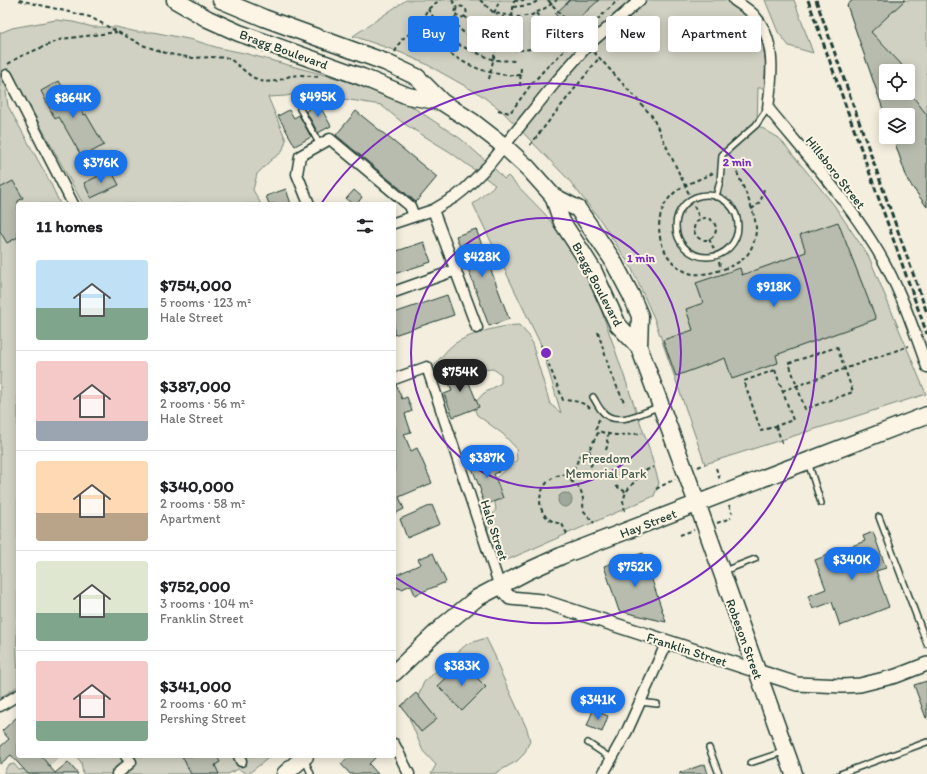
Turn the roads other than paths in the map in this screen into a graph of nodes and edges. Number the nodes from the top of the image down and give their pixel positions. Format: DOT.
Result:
graph roads {
  1 [pos="175,0"];
  2 [pos="221,0"];
  3 [pos="640,0"];
  4 [pos="734,0"];
  5 [pos="7,70"];
  6 [pos="442,102"];
  7 [pos="768,108"];
  8 [pos="300,109"];
  9 [pos="320,145"];
  10 [pos="504,146"];
  11 [pos="553,196"];
  12 [pos="716,197"];
  13 [pos="72,202"];
  14 [pos="308,202"];
  15 [pos="433,210"];
  16 [pos="414,216"];
  17 [pos="396,222"];
  18 [pos="456,270"];
  19 [pos="396,291"];
  20 [pos="477,328"];
  21 [pos="639,347"];
  22 [pos="927,367"];
  23 [pos="396,378"];
  24 [pos="594,397"];
  25 [pos="661,406"];
  26 [pos="927,416"];
  27 [pos="807,461"];
  28 [pos="697,503"];
  29 [pos="821,503"];
  30 [pos="879,517"];
  31 [pos="755,559"];
  32 [pos="722,572"];
  33 [pos="500,587"];
  34 [pos="667,642"];
  35 [pos="927,644"];
  36 [pos="927,664"];
  37 [pos="396,671"];
  38 [pos="756,671"];
  39 [pos="16,696"];
  40 [pos="640,702"];
  41 [pos="657,704"];
  42 [pos="0,706"];
  43 [pos="927,742"];
  44 [pos="588,743"];
  45 [pos="396,748"];
  46 [pos="709,748"];
  47 [pos="786,751"];
  48 [pos="128,758"];
  49 [pos="303,758"];
  50 [pos="304,758"];
  51 [pos="612,759"];
  52 [pos="750,763"];
  53 [pos="117,774"];
  54 [pos="285,774"];
  55 [pos="311,774"];
  56 [pos="409,774"];
  57 [pos="603,774"];
  58 [pos="718,774"];
  59 [pos="794,774"];
  60 [pos="840,774"];
  1 -- 6 [label="main road, Bragg Boulevard"];
  2 -- 6 [label="main road, Bragg Boulevard"];
  3 -- 10 [label="street"];
  4 -- 7 [label="street"];
  5 -- 13 [label="street"];
  6 -- 10 [label="main road, Bragg Boulevard"];
  7 -- 12 [label="lane"];
  7 -- 22 [label="street, Hillsboro Street"];
  8 -- 9 [label="lane"];
  9 -- 14 [label="street"];
  9 -- 16 [label="street"];
  10 -- 11 [label="main road, Bragg Boulevard"];
  10 -- 15 [label="street"];
  11 -- 21 [label="main road, Bragg Boulevard"];
  11 -- 21 [label="main road, Bragg Boulevard"];
  12 -- 12 [label="lane"];
  15 -- 16 [label="street"];
  15 -- 18 [label="street"];
  16 -- 17 [label="street"];
  18 -- 19 [label="street"];
  18 -- 20 [label="street"];
  21 -- 25 [label="main road, Bragg Boulevard"];
  23 -- 33 [label="street, Hale Street"];
  24 -- 25 [label="lane"];
  25 -- 28 [label="main road, Bragg Boulevard"];
  26 -- 27 [label="main road, Hay Street"];
  27 -- 28 [label="main road, Hay Street"];
  27 -- 29 [label="lane"];
  28 -- 32 [label="main road, Robeson Street"];
  28 -- 33 [label="main road, Hay Street"];
  30 -- 35 [label="lane"];
  31 -- 32 [label="lane"];
  32 -- 38 [label="main road, Robeson Street"];
  33 -- 34 [label="street, Franklin Street"];
  33 -- 37 [label="main road, Hay Street"];
  34 -- 38 [label="street, Franklin Street"];
  34 -- 40 [label="street"];
  36 -- 38 [label="street, Franklin Street"];
  38 -- 47 [label="main road, Robeson Street"];
  39 -- 42 [label="street"];
  40 -- 41 [label="lane"];
  40 -- 51 [label="street"];
  43 -- 60 [label="lane"];
  44 -- 51 [label="lane"];
  45 -- 56 [label="street"];
  46 -- 58 [label="lane"];
  47 -- 52 [label="lane"];
  47 -- 59 [label="main road, Robeson Street"];
  48 -- 53 [label="street"];
  49 -- 54 [label="main road"];
  50 -- 55 [label="lane"];
  51 -- 57 [label="street"];
}
